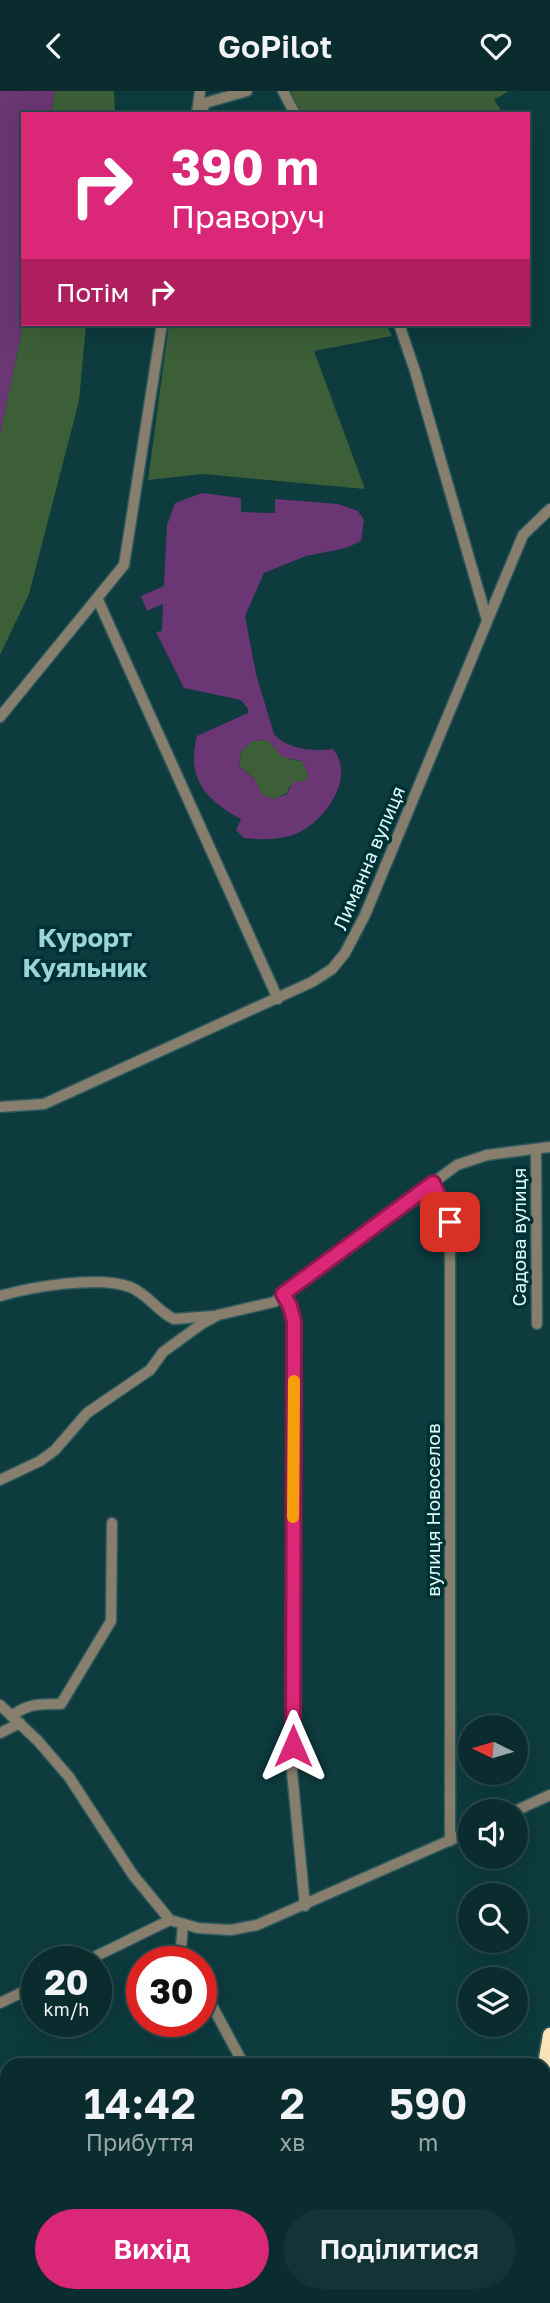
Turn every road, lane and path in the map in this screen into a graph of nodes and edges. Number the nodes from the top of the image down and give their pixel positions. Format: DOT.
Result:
graph roads {
  1 [pos="200,91"];
  2 [pos="247,91"];
  3 [pos="284,91"];
  4 [pos="199,112"];
  5 [pos="200,112"];
  6 [pos="294,112"];
  7 [pos="162,326"];
  8 [pos="400,326"];
  9 [pos="550,509"];
  10 [pos="98,600"];
  11 [pos="487,621"];
  12 [pos="0,717"];
  13 [pos="278,999"];
  14 [pos="0,1107"];
  15 [pos="550,1147"];
  16 [pos="536,1149"];
  17 [pos="433,1183"];
  18 [pos="0,1296"];
  19 [pos="277,1296"];
  20 [pos="218,1315"];
  21 [pos="174,1319"];
  22 [pos="537,1324"];
  23 [pos="178,1339"];
  24 [pos="0,1480"];
  25 [pos="112,1523"];
  26 [pos="0,1705"];
  27 [pos="16,1720"];
  28 [pos="0,1734"];
  29 [pos="550,1795"];
  30 [pos="528,1805"];
  31 [pos="458,1838"];
  32 [pos="450,1841"];
  33 [pos="305,1906"];
  34 [pos="170,1920"];
  35 [pos="183,1924"];
  36 [pos="181,1946"];
  37 [pos="112,1948"];
  38 [pos="21,1993"];
  39 [pos="0,2003"];
  40 [pos="217,2015"];
  41 [pos="550,2035"];
  42 [pos="240,2058"];
  43 [pos="546,2058"];
  1 -- 4 [label="street"];
  2 -- 5 [label="street"];
  3 -- 6 [label="street"];
  7 -- 10 [label="street"];
  8 -- 11 [label="street"];
  9 -- 11 [label="street, Лиманна вулиця"];
  10 -- 12 [label="street"];
  10 -- 13 [label="street"];
  11 -- 13 [label="street, Лиманна вулиця"];
  13 -- 14 [label="street, Лиманна вулиця"];
  15 -- 16 [label="street"];
  16 -- 17 [label="street"];
  16 -- 22 [label="street, Садова вулиця"];
  17 -- 19 [label="street"];
  17 -- 32 [label="street, вулиця Новоселов"];
  18 -- 21 [label="street"];
  19 -- 20 [label="street"];
  19 -- 33 [label="street"];
  20 -- 21 [label="street"];
  20 -- 23 [label="street"];
  21 -- 23 [label="street"];
  23 -- 24 [label="street"];
  25 -- 27 [label="street"];
  26 -- 27 [label="street"];
  27 -- 28 [label="street"];
  27 -- 34 [label="street"];
  29 -- 30 [label="street"];
  31 -- 32 [label="street"];
  32 -- 33 [label="street"];
  33 -- 35 [label="street"];
  34 -- 35 [label="street"];
  34 -- 37 [label="street"];
  35 -- 36 [label="street"];
  38 -- 39 [label="street"];
  40 -- 42 [label="street"];
  41 -- 43 [label="highway"];
}
